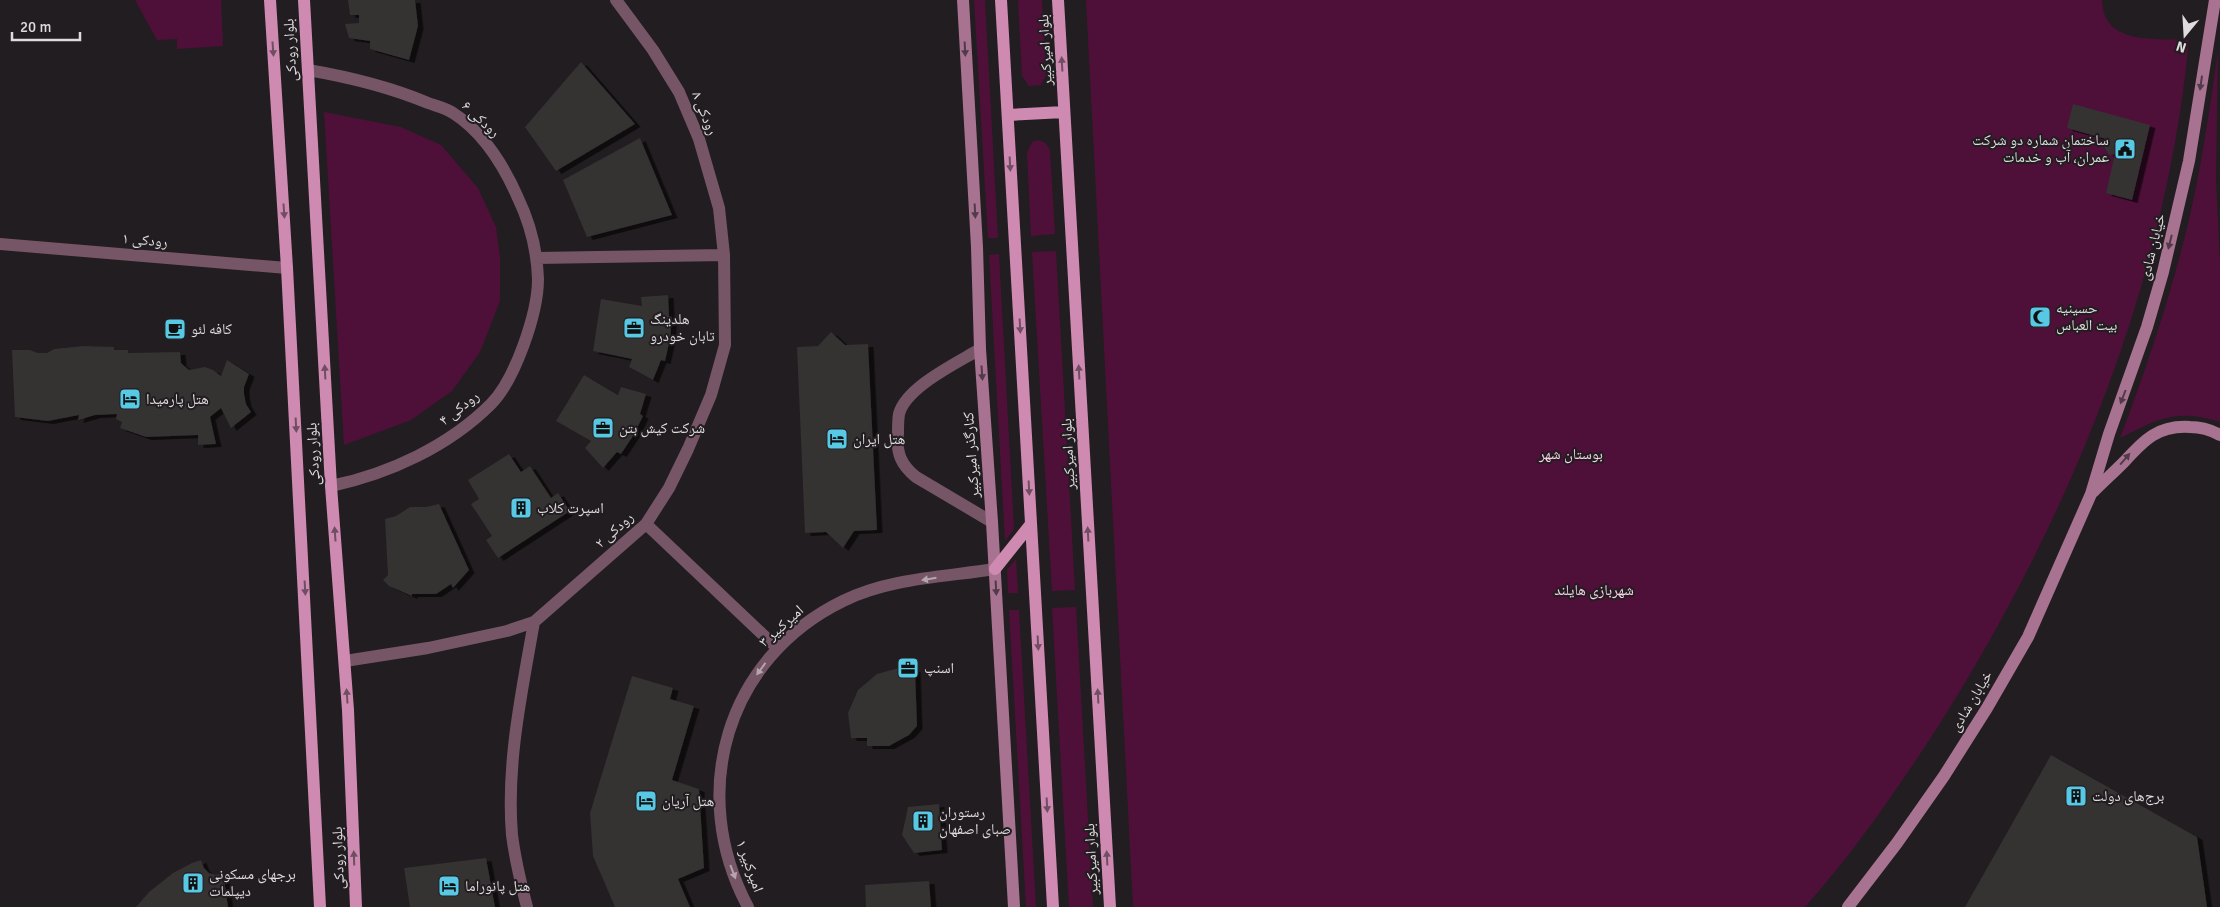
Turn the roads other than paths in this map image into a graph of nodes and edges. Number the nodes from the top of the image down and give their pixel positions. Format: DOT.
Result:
graph roads {
  1 [pos="270,0"];
  2 [pos="304,0"];
  3 [pos="616,0"];
  4 [pos="963,0"];
  5 [pos="1001,0"];
  6 [pos="1058,0"];
  7 [pos="2215,0"];
  8 [pos="308,70"];
  9 [pos="1064,112"];
  10 [pos="1008,115"];
  11 [pos="0,244"];
  12 [pos="724,255"];
  13 [pos="536,258"];
  14 [pos="288,268"];
  15 [pos="980,349"];
  16 [pos="2220,435"];
  17 [pos="331,486"];
  18 [pos="2091,494"];
  19 [pos="992,522"];
  20 [pos="646,524"];
  21 [pos="1031,524"];
  22 [pos="995,569"];
  23 [pos="534,622"];
  24 [pos="777,648"];
  25 [pos="345,662"];
  26 [pos="722,836"];
  27 [pos="1849,905"];
  28 [pos="320,907"];
  29 [pos="356,907"];
  30 [pos="527,907"];
  31 [pos="748,907"];
  32 [pos="1014,907"];
  33 [pos="1052,907"];
  34 [pos="1110,907"];
  1 -- 14 [label="main road, بلوار رودکی, one-way"];
  2 -- 8 [label="main road, بلوار رودکی"];
  3 -- 12 [label="street, رودکی ۸"];
  4 -- 15 [label="street, کنارگذر امیرکبیر, one-way"];
  5 -- 10 [label="main road"];
  9 -- 6 [label="main road, بلوار امیرکبیر, one-way"];
  7 -- 18 [label="street, خیابان شادی, one-way"];
  8 -- 13 [label="street, رودکی ۶"];
  17 -- 8 [label="main road, بلوار رودکی, one-way"];
  9 -- 10 [label="main road"];
  34 -- 9 [label="main road, بلوار امیرکبیر, one-way"];
  10 -- 21 [label="main road, one-way"];
  11 -- 14 [label="street, رودکی ۱"];
  12 -- 13 [label="street"];
  12 -- 20 [label="street, رودکی ۲"];
  13 -- 17 [label="street, رودکی ۴"];
  14 -- 28 [label="main road, بلوار رودکی, one-way"];
  15 -- 19 [label="street, کنارگذر امیرکبیر, one-way"];
  15 -- 19 [label="street"];
  18 -- 16 [label="street, خیابان شادی, one-way"];
  25 -- 17 [label="main road, بلوار رودکی, one-way"];
  18 -- 27 [label="street, خیابان شادی"];
  19 -- 22 [label="street, کنارگذر امیرکبیر"];
  20 -- 23 [label="street, رودکی ۲"];
  20 -- 24 [label="street"];
  21 -- 22 [label="main road"];
  21 -- 33 [label="main road, one-way"];
  22 -- 24 [label="street, امیرکبیر ۳, one-way"];
  22 -- 32 [label="street, کنارگذر امیرکبیر, one-way"];
  23 -- 25 [label="street, رودکی ۲"];
  23 -- 30 [label="street"];
  24 -- 26 [label="street, امیرکبیر ۳, one-way"];
  29 -- 25 [label="main road, بلوار رودکی, one-way"];
  26 -- 31 [label="street, امیرکبیر ۱, one-way"];
}
